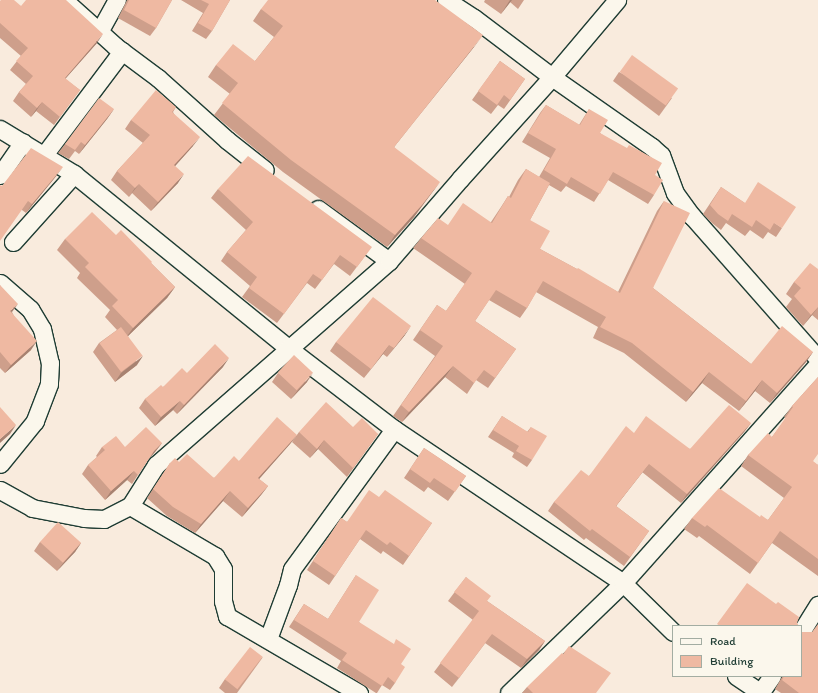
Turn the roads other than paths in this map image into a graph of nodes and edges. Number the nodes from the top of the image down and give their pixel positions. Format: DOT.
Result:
graph roads {
  1 [pos="64,0"];
  2 [pos="117,0"];
  3 [pos="446,0"];
  4 [pos="617,0"];
  5 [pos="99,32"];
  6 [pos="122,51"];
  7 [pos="552,77"];
  8 [pos="0,128"];
  9 [pos="23,142"];
  10 [pos="44,155"];
  11 [pos="74,174"];
  12 [pos="0,175"];
  13 [pos="277,180"];
  14 [pos="307,201"];
  15 [pos="13,242"];
  16 [pos="389,261"];
  17 [pos="0,283"];
  18 [pos="288,348"];
  19 [pos="818,359"];
  20 [pos="818,364"];
  21 [pos="394,429"];
  22 [pos="0,464"];
  23 [pos="0,490"];
  24 [pos="130,506"];
  25 [pos="623,583"];
  26 [pos="818,605"];
  27 [pos="802,630"];
  28 [pos="672,631"];
  29 [pos="268,639"];
  30 [pos="737,677"];
  31 [pos="771,677"];
  32 [pos="359,693"];
  33 [pos="509,693"];
  34 [pos="761,693"];
  1 -- 5 [label="street"];
  2 -- 5 [label="street"];
  3 -- 7 [label="street"];
  4 -- 7 [label="street"];
  5 -- 6 [label="street"];
  6 -- 10 [label="street"];
  6 -- 13 [label="street"];
  7 -- 16 [label="street"];
  7 -- 19 [label="street"];
  8 -- 9 [label="street"];
  9 -- 10 [label="street"];
  9 -- 12 [label="street"];
  10 -- 11 [label="street"];
  11 -- 15 [label="street"];
  11 -- 18 [label="street"];
  14 -- 16 [label="street"];
  16 -- 18 [label="street"];
  17 -- 22 [label="street"];
  18 -- 21 [label="street"];
  18 -- 24 [label="street"];
  20 -- 25 [label="street"];
  21 -- 25 [label="street"];
  21 -- 29 [label="street"];
  23 -- 24 [label="street"];
  24 -- 29 [label="street"];
  25 -- 28 [label="street"];
  25 -- 33 [label="street"];
  26 -- 27 [label="street"];
  29 -- 32 [label="street"];
  30 -- 34 [label="street"];
  31 -- 34 [label="street"];
}
